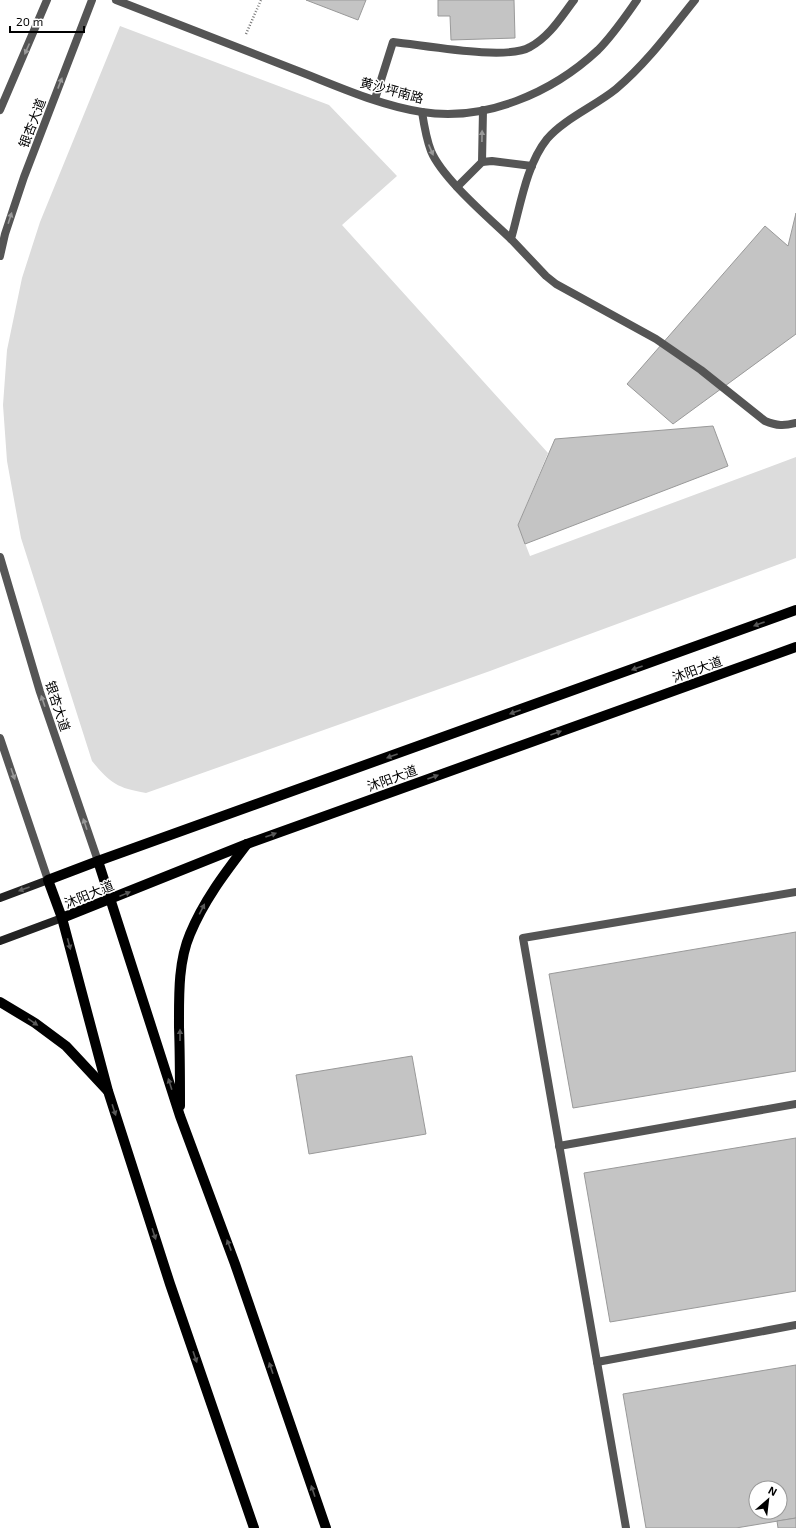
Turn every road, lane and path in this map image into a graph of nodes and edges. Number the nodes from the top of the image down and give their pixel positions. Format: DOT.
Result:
graph roads {
  1 [pos="47,0"];
  2 [pos="92,0"];
  3 [pos="116,0"];
  4 [pos="261,0"];
  5 [pos="574,0"];
  6 [pos="637,0"];
  7 [pos="695,0"];
  8 [pos="239,48"];
  9 [pos="374,99"];
  10 [pos="0,110"];
  11 [pos="482,110"];
  12 [pos="422,112"];
  13 [pos="482,162"];
  14 [pos="532,166"];
  15 [pos="457,187"];
  16 [pos="511,239"];
  17 [pos="0,256"];
  18 [pos="796,423"];
  19 [pos="0,557"];
  20 [pos="796,610"];
  21 [pos="796,647"];
  22 [pos="0,738"];
  23 [pos="247,844"];
  24 [pos="98,861"];
  25 [pos="48,880"];
  26 [pos="796,892"];
  27 [pos="0,898"];
  28 [pos="111,899"];
  29 [pos="62,918"];
  30 [pos="0,941"];
  31 [pos="0,1002"];
  32 [pos="108,1091"];
  33 [pos="796,1104"];
  34 [pos="180,1116"];
  35 [pos="559,1146"];
  36 [pos="796,1325"];
  37 [pos="597,1362"];
  38 [pos="254,1528"];
  39 [pos="326,1528"];
  40 [pos="626,1528"];
  1 -- 10 [label="street, one-way"];
  17 -- 2 [label="street, 银杏大道, one-way"];
  3 -- 8 [label="street, 黄沙坪南路"];
  4 -- 8 [label="path"];
  5 -- 9 [label="street"];
  6 -- 11 [label="street, 黄沙坪南路"];
  7 -- 14 [label="street"];
  8 -- 9 [label="street, 黄沙坪南路"];
  9 -- 12 [label="street, 黄沙坪南路"];
  11 -- 12 [label="street, 黄沙坪南路"];
  13 -- 11 [label="street, one-way"];
  12 -- 15 [label="street, one-way"];
  13 -- 14 [label="street"];
  13 -- 15 [label="street"];
  14 -- 16 [label="street"];
  15 -- 16 [label="street"];
  16 -- 18 [label="street"];
  24 -- 19 [label="street, 银杏大道, one-way"];
  20 -- 24 [label="main road, 沐阳大道, one-way"];
  23 -- 21 [label="main road, 沐阳大道, one-way"];
  22 -- 25 [label="street, one-way"];
  28 -- 23 [label="main road, 沐阳大道, one-way"];
  34 -- 23 [label="main road, one-way"];
  24 -- 25 [label="main road, 沐阳大道"];
  24 -- 28 [label="main road"];
  25 -- 27 [label="main road, 沐阳大道, one-way"];
  25 -- 29 [label="main road"];
  26 -- 35 [label="street"];
  28 -- 29 [label="main road, 沐阳大道"];
  34 -- 28 [label="main road, one-way"];
  29 -- 30 [label="main road, 沐阳大道"];
  29 -- 32 [label="main road, one-way"];
  31 -- 32 [label="main road, one-way"];
  32 -- 38 [label="main road, one-way"];
  33 -- 35 [label="street"];
  39 -- 34 [label="main road, one-way"];
  35 -- 37 [label="street"];
  36 -- 37 [label="street"];
  37 -- 40 [label="street"];
}
